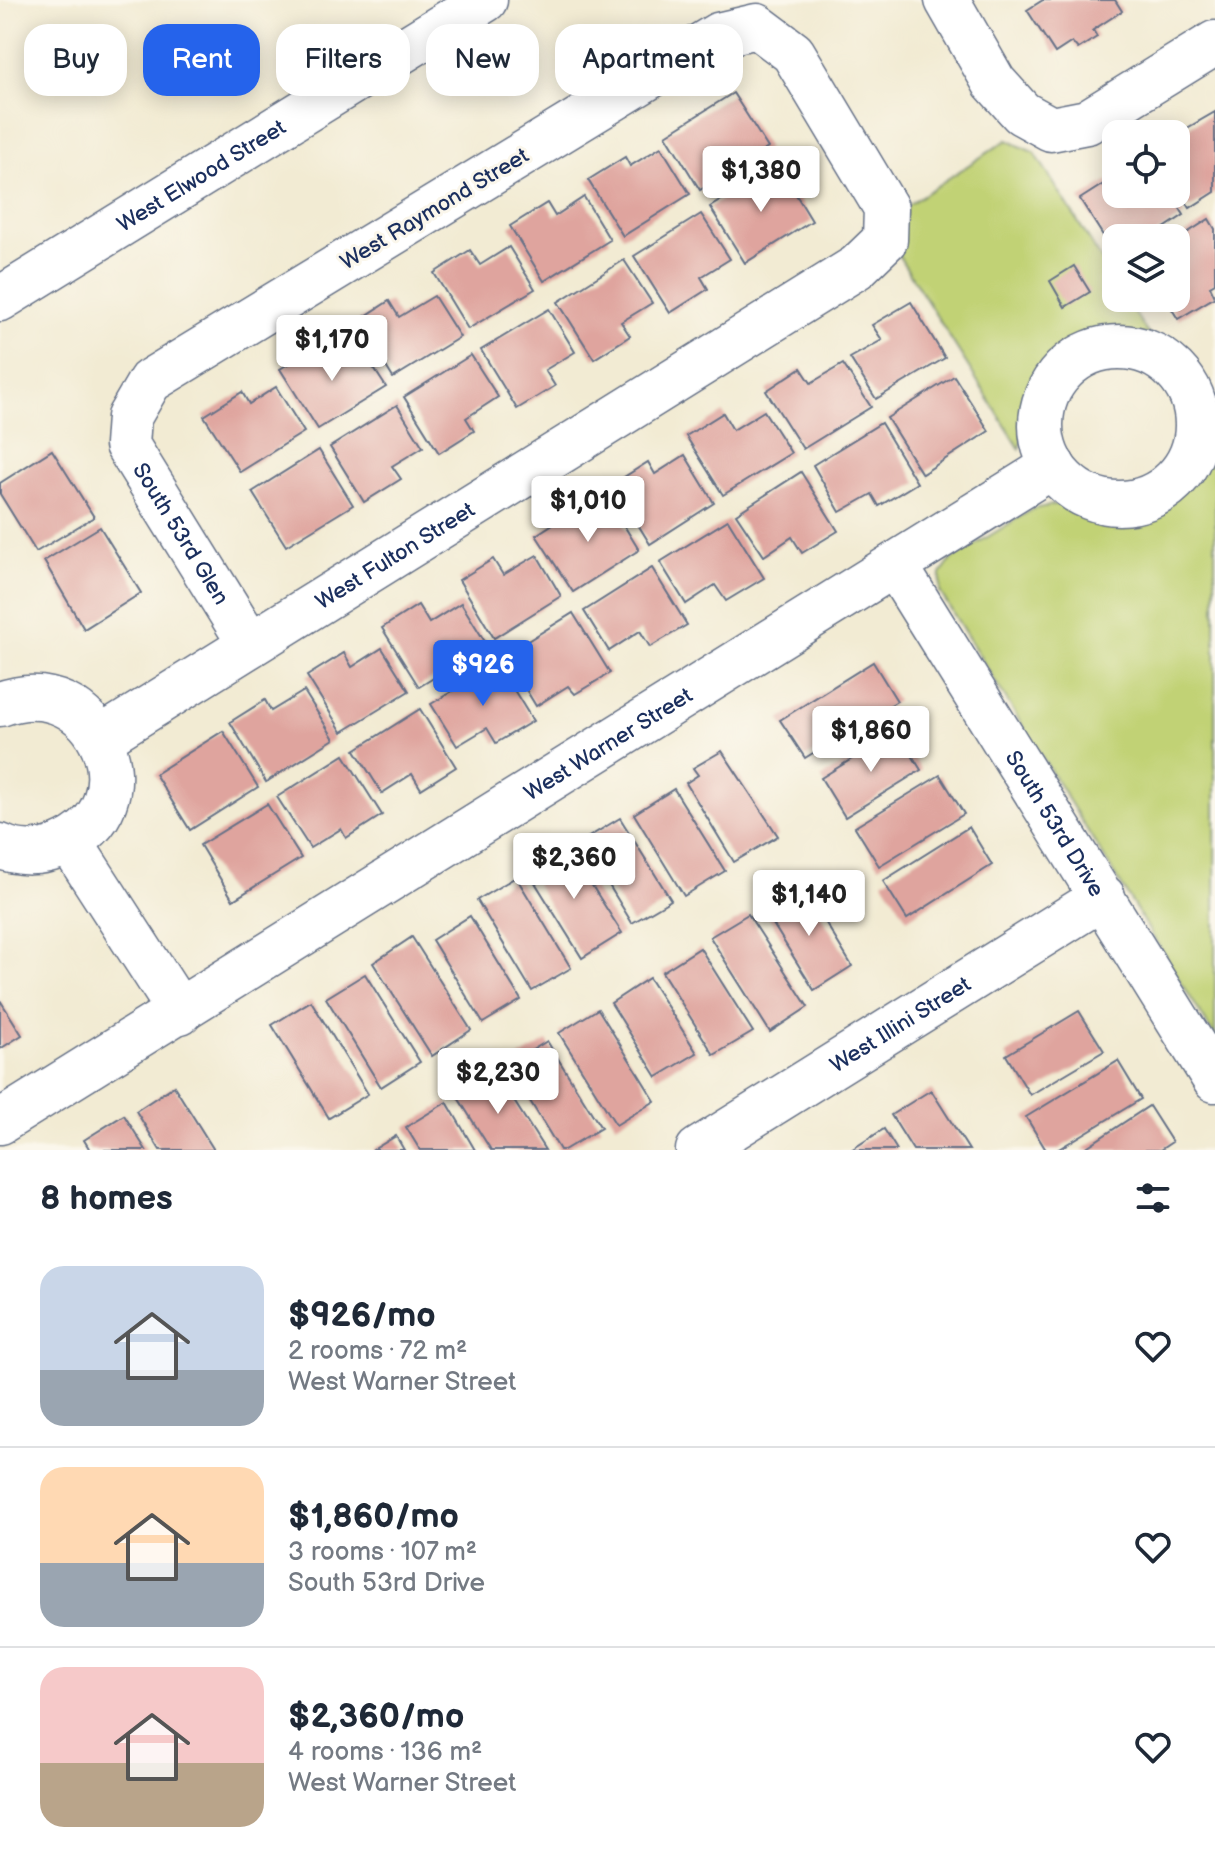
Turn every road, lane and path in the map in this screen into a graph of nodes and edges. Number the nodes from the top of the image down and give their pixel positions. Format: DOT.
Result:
graph roads {
  1 [pos="485,0"];
  2 [pos="947,0"];
  3 [pos="757,26"];
  4 [pos="1215,43"];
  5 [pos="0,299"];
  6 [pos="1201,374"];
  7 [pos="129,417"];
  8 [pos="1053,466"];
  9 [pos="895,565"];
  10 [pos="250,644"];
  11 [pos="0,704"];
  12 [pos="101,738"];
  13 [pos="70,842"];
  14 [pos="0,846"];
  15 [pos="1103,897"];
  16 [pos="180,1012"];
  17 [pos="1215,1080"];
  18 [pos="0,1122"];
  19 [pos="698,1150"];
  1 -- 5 [label="street, West Elwood Street"];
  2 -- 4 [label="street"];
  3 -- 7 [label="street, West Raymond Street"];
  3 -- 10 [label="street, West Fulton Street"];
  6 -- 8 [label="street"];
  6 -- 8 [label="street"];
  7 -- 10 [label="street, South 53rd Glen"];
  8 -- 9 [label="street, West Warner Street"];
  9 -- 15 [label="street, South 53rd Drive"];
  9 -- 16 [label="street, West Warner Street"];
  10 -- 12 [label="street, West Fulton Street"];
  11 -- 12 [label="street"];
  12 -- 13 [label="street"];
  13 -- 14 [label="street"];
  13 -- 16 [label="street"];
  15 -- 17 [label="street, South 53rd Drive"];
  15 -- 19 [label="street, West Illini Street"];
  16 -- 18 [label="street, West Warner Street"];
}
